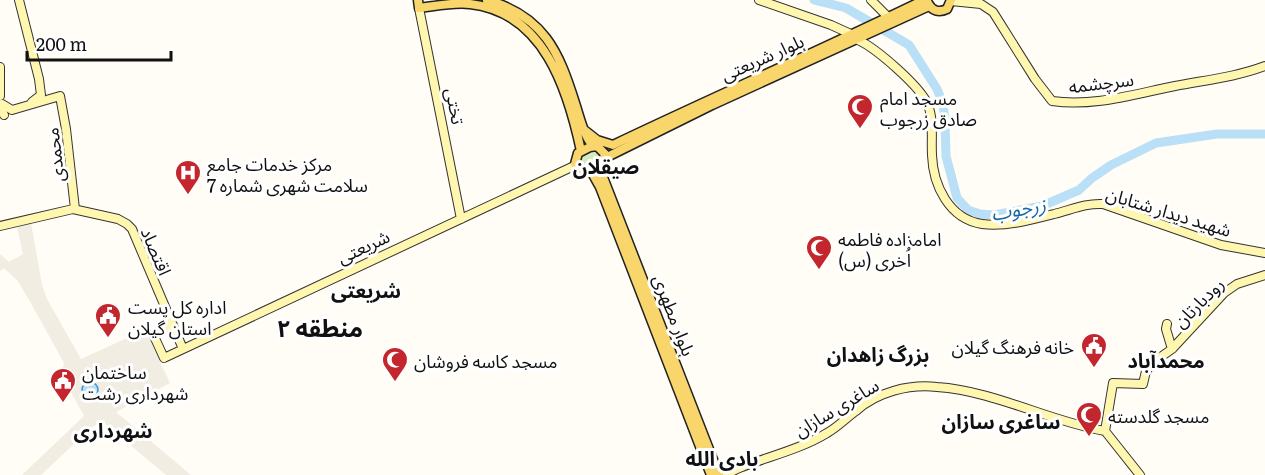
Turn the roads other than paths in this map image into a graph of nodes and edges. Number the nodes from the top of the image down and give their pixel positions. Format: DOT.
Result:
graph roads {
  1 [pos="19,0"];
  2 [pos="487,0"];
  3 [pos="759,0"];
  4 [pos="871,0"];
  5 [pos="909,0"];
  6 [pos="951,0"];
  7 [pos="927,2"];
  8 [pos="435,3"];
  9 [pos="419,4"];
  10 [pos="905,9"];
  11 [pos="889,20"];
  12 [pos="870,34"];
  13 [pos="856,36"];
  14 [pos="874,50"];
  15 [pos="1265,66"];
  16 [pos="0,67"];
  17 [pos="39,79"];
  18 [pos="48,100"];
  19 [pos="0,101"];
  20 [pos="23,107"];
  21 [pos="583,129"];
  22 [pos="593,146"];
  23 [pos="617,146"];
  24 [pos="581,152"];
  25 [pos="605,158"];
  26 [pos="576,165"];
  27 [pos="599,167"];
  28 [pos="591,171"];
  29 [pos="75,210"];
  30 [pos="461,219"];
  31 [pos="0,226"];
  32 [pos="1265,254"];
  33 [pos="1265,275"];
  34 [pos="1167,324"];
  35 [pos="172,325"];
  36 [pos="183,349"];
  37 [pos="1172,349"];
  38 [pos="1105,431"];
  39 [pos="718,475"];
  40 [pos="1140,475"];
  1 -- 17 [label="main road"];
  2 -- 21 [label="main road"];
  3 -- 13 [label="main road, شهید دیدار شتابان"];
  4 -- 11 [label="main road"];
  5 -- 10 [label="main road"];
  6 -- 7 [label="main road"];
  6 -- 15 [label="main road, سرچشمه"];
  7 -- 10 [label="main road, بلوار شریعتی"];
  7 -- 11 [label="main road, بلوار شریعتی"];
  8 -- 9 [label="main road"];
  8 -- 24 [label="main road"];
  9 -- 30 [label="main road, تختی"];
  10 -- 11 [label="main road, بلوار شریعتی"];
  11 -- 12 [label="main road"];
  11 -- 13 [label="main road, بلوار شریعتی"];
  12 -- 13 [label="main road, بلوار شریعتی"];
  12 -- 14 [label="main road"];
  13 -- 14 [label="main road, شهید دیدار شتابان"];
  13 -- 23 [label="main road, بلوار شریعتی"];
  14 -- 32 [label="main road, شهید دیدار شتابان"];
  16 -- 19 [label="main road"];
  17 -- 18 [label="main road"];
  17 -- 20 [label="main road"];
  18 -- 20 [label="main road"];
  18 -- 29 [label="main road, محمدی"];
  19 -- 20 [label="main road"];
  21 -- 22 [label="main road"];
  21 -- 23 [label="main road"];
  22 -- 24 [label="main road"];
  22 -- 25 [label="main road"];
  23 -- 25 [label="main road, بلوار شریعتی"];
  24 -- 26 [label="main road"];
  25 -- 27 [label="main road"];
  26 -- 28 [label="main road"];
  26 -- 30 [label="main road, شریعتی"];
  27 -- 28 [label="main road"];
  27 -- 39 [label="main road, بلوار مطهری"];
  28 -- 39 [label="main road, بلوار مطهری"];
  29 -- 31 [label="main road, اقتصاد"];
  29 -- 35 [label="main road, اقتصاد"];
  30 -- 36 [label="main road, شریعتی"];
  33 -- 37 [label="main road, رودبارتان"];
  34 -- 37 [label="main road"];
  35 -- 36 [label="main road, اقتصاد"];
  35 -- 36 [label="main road, شریعتی"];
  37 -- 38 [label="main road, رودبارتان"];
  38 -- 39 [label="main road, ساغری سازان"];
  38 -- 40 [label="main road"];
}
